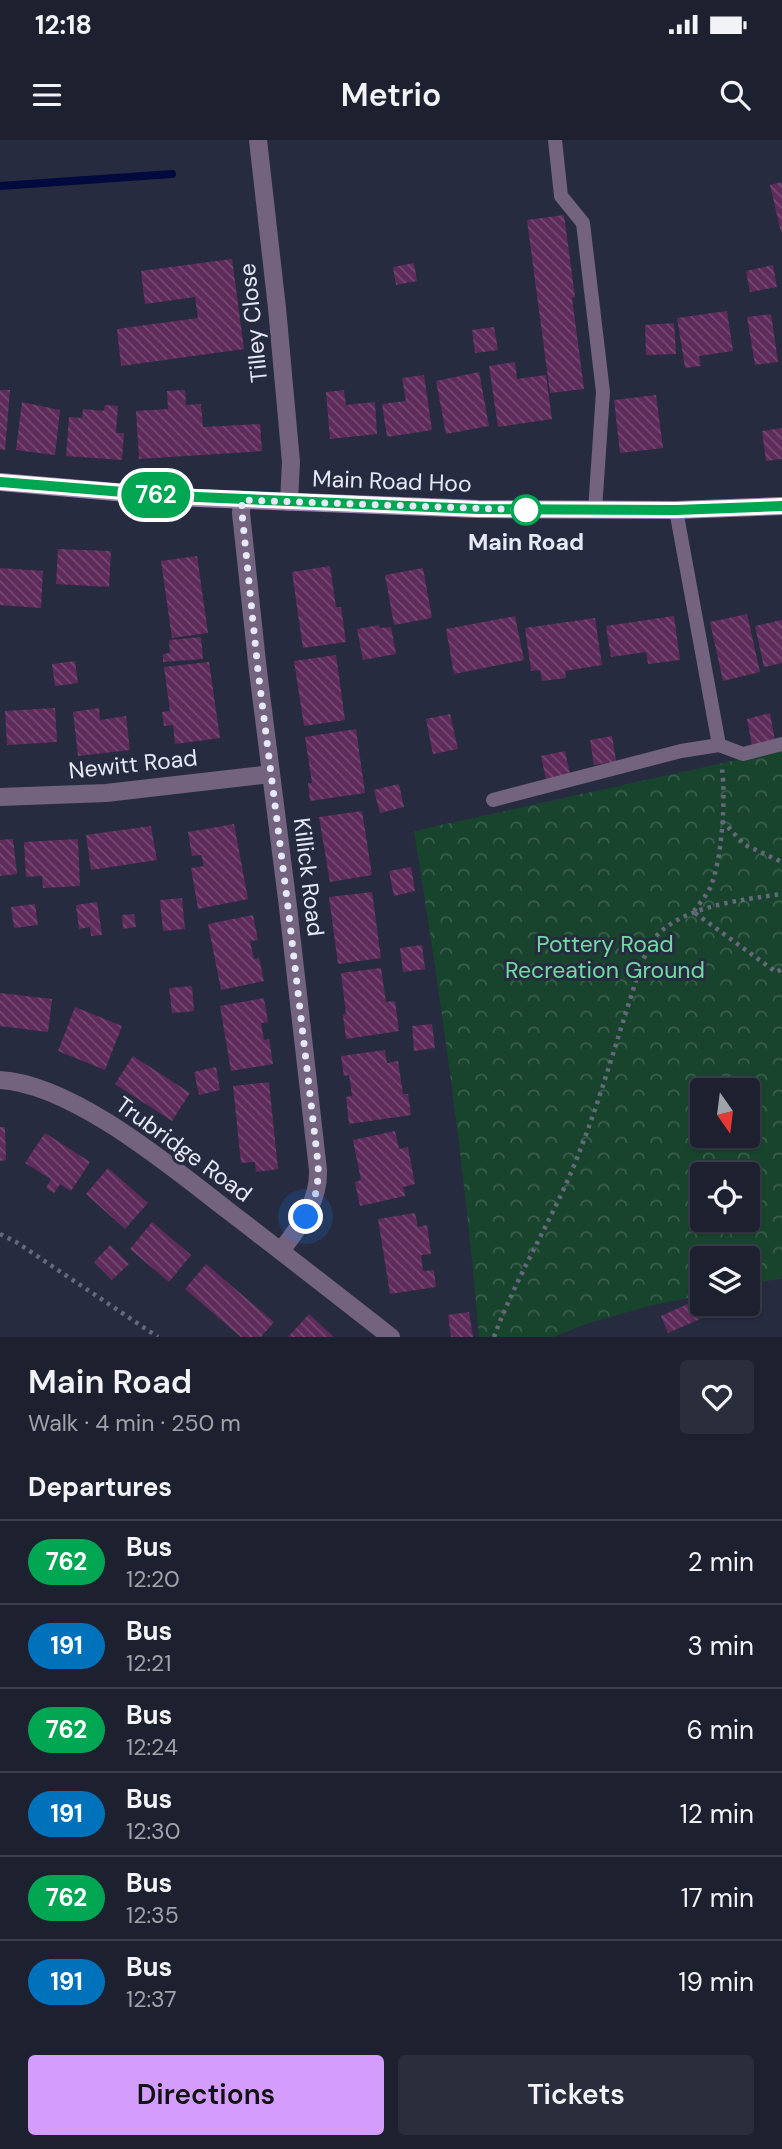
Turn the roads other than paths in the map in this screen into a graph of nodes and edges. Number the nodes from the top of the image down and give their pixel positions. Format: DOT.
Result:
graph roads {
  1 [pos="258,140"];
  2 [pos="555,140"];
  3 [pos="0,482"];
  4 [pos="242,500"];
  5 [pos="289,502"];
  6 [pos="782,506"];
  7 [pos="595,510"];
  8 [pos="676,510"];
  9 [pos="782,744"];
  10 [pos="719,745"];
  11 [pos="271,774"];
  12 [pos="0,797"];
  13 [pos="493,800"];
  14 [pos="0,1080"];
  15 [pos="281,1251"];
  16 [pos="391,1337"];
  1 -- 5 [label="street, Tilley Close"];
  2 -- 7 [label="lane"];
  3 -- 4 [label="street, Main Road Hoo"];
  4 -- 5 [label="street, Main Road Hoo"];
  4 -- 11 [label="street, Killick Road"];
  5 -- 7 [label="street, Main Road Hoo"];
  6 -- 8 [label="street, Main Road Hoo"];
  7 -- 8 [label="street, Main Road Hoo"];
  8 -- 10 [label="lane"];
  9 -- 10 [label="lane"];
  10 -- 13 [label="lane"];
  11 -- 12 [label="street, Newitt Road"];
  11 -- 15 [label="street, Killick Road"];
  14 -- 15 [label="street, Trubridge Road"];
  15 -- 16 [label="street, Trubridge Road"];
}
